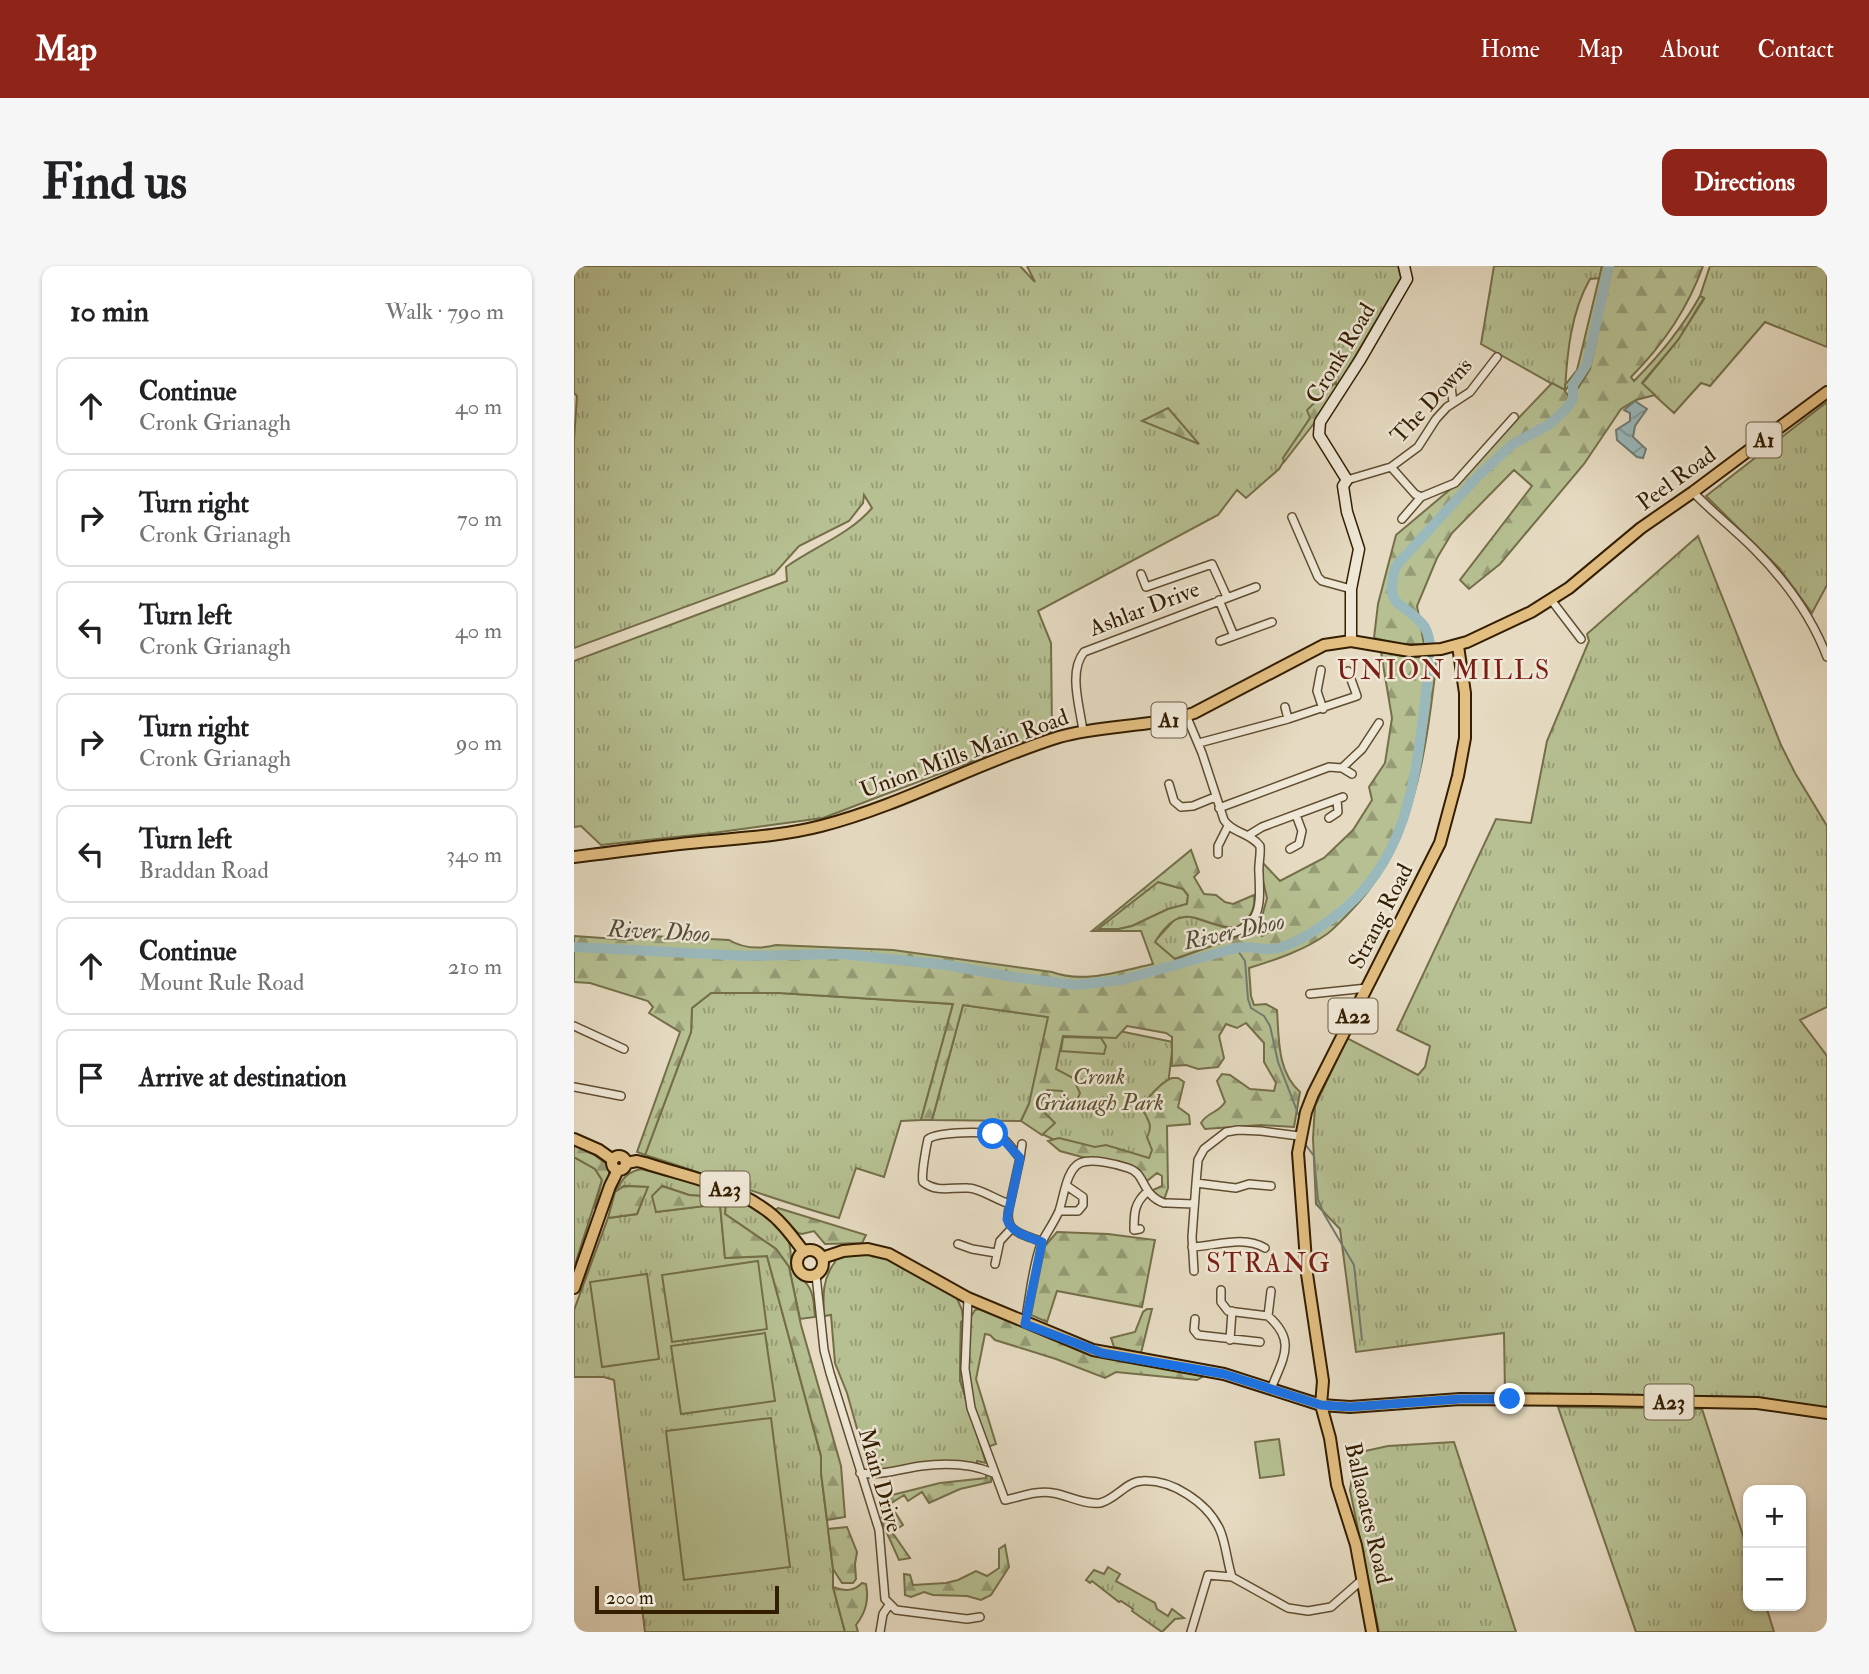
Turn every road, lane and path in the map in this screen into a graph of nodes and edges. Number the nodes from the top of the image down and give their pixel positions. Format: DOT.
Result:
graph roads {
  1 [pos="1404,266"];
  2 [pos="1497,357"];
  3 [pos="1465,363"];
  4 [pos="1827,392"];
  5 [pos="1453,403"];
  6 [pos="1514,416"];
  7 [pos="1391,467"];
  8 [pos="1347,480"];
  9 [pos="1693,492"];
  10 [pos="1420,497"];
  11 [pos="1292,517"];
  12 [pos="1402,519"];
  13 [pos="1141,574"];
  14 [pos="1256,587"];
  15 [pos="1351,589"];
  16 [pos="1223,598"];
  17 [pos="1552,601"];
  18 [pos="1272,622"];
  19 [pos="1234,636"];
  20 [pos="1581,639"];
  21 [pos="1220,641"];
  22 [pos="1351,641"];
  23 [pos="1453,647"];
  24 [pos="1827,657"];
  25 [pos="1321,670"];
  26 [pos="1348,671"];
  27 [pos="1285,707"];
  28 [pos="1323,709"];
  29 [pos="1186,715"];
  30 [pos="1288,719"];
  31 [pos="1379,723"];
  32 [pos="1083,731"];
  33 [pos="1199,743"];
  34 [pos="1342,768"];
  35 [pos="1352,774"];
  36 [pos="1169,784"];
  37 [pos="1215,797"];
  38 [pos="1219,808"];
  39 [pos="1296,815"];
  40 [pos="1329,818"];
  41 [pos="1226,822"];
  42 [pos="1249,835"];
  43 [pos="1290,849"];
  44 [pos="1218,853"];
  45 [pos="574,857"];
  46 [pos="1228,934"];
  47 [pos="1367,988"];
  48 [pos="1310,994"];
  49 [pos="574,1026"];
  50 [pos="624,1049"];
  51 [pos="574,1087"];
  52 [pos="621,1096"];
  53 [pos="1300,1136"];
  54 [pos="574,1139"];
  55 [pos="1022,1144"];
  56 [pos="1020,1158"];
  57 [pos="619,1164"];
  58 [pos="1195,1183"];
  59 [pos="1067,1186"];
  60 [pos="1271,1186"];
  61 [pos="1147,1192"];
  62 [pos="1010,1204"];
  63 [pos="1194,1204"];
  64 [pos="1059,1210"];
  65 [pos="1012,1228"];
  66 [pos="1140,1229"];
  67 [pos="1042,1242"];
  68 [pos="958,1244"];
  69 [pos="1192,1247"];
  70 [pos="1265,1248"];
  71 [pos="804,1252"];
  72 [pos="996,1253"];
  73 [pos="822,1258"];
  74 [pos="995,1264"];
  75 [pos="1194,1270"];
  76 [pos="816,1275"];
  77 [pos="574,1289"];
  78 [pos="1221,1290"];
  79 [pos="1271,1291"];
  80 [pos="968,1298"];
  81 [pos="1233,1311"];
  82 [pos="1268,1315"];
  83 [pos="1195,1319"];
  84 [pos="1025,1324"];
  85 [pos="1230,1340"];
  86 [pos="1260,1342"];
  87 [pos="1271,1389"];
  88 [pos="1321,1405"];
  89 [pos="1827,1413"];
  90 [pos="860,1473"];
  91 [pos="993,1473"];
  92 [pos="1232,1577"];
  93 [pos="1363,1578"];
  94 [pos="889,1605"];
  95 [pos="980,1617"];
  96 [pos="1191,1630"];
  97 [pos="880,1632"];
  98 [pos="1200,1632"];
  99 [pos="1372,1632"];
  1 -- 8 [label="main road, Cronk Road"];
  2 -- 5 [label="street, The Downs"];
  3 -- 5 [label="street"];
  4 -- 9 [label="main road, Peel Road / A1"];
  5 -- 7 [label="street, The Downs"];
  6 -- 10 [label="street"];
  7 -- 8 [label="street, The Downs"];
  7 -- 10 [label="street, The Downs"];
  8 -- 15 [label="main road"];
  9 -- 17 [label="main road, Peel Road / A1"];
  9 -- 24 [label="street"];
  10 -- 12 [label="street"];
  11 -- 15 [label="street"];
  13 -- 16 [label="street"];
  14 -- 16 [label="street, Ashlar Drive"];
  15 -- 22 [label="main road"];
  16 -- 19 [label="street"];
  16 -- 32 [label="street, Ashlar Drive"];
  17 -- 20 [label="street"];
  17 -- 23 [label="main road, Union Mills Main Road / A1"];
  18 -- 19 [label="street"];
  19 -- 21 [label="street"];
  22 -- 23 [label="main road, Union Mills Main Road / A1"];
  22 -- 29 [label="main road, Union Mills Main Road / A1"];
  23 -- 47 [label="main road, Strang Road / A22"];
  25 -- 28 [label="street"];
  26 -- 28 [label="street"];
  27 -- 30 [label="street"];
  28 -- 30 [label="street"];
  29 -- 32 [label="main road, Union Mills Main Road / A1"];
  29 -- 33 [label="street"];
  30 -- 33 [label="street"];
  31 -- 34 [label="street"];
  32 -- 45 [label="main road, Union Mills Main Road / A1"];
  33 -- 37 [label="street"];
  34 -- 35 [label="street"];
  34 -- 38 [label="street"];
  36 -- 37 [label="street"];
  37 -- 38 [label="street"];
  38 -- 41 [label="street"];
  39 -- 40 [label="street"];
  39 -- 42 [label="street"];
  39 -- 43 [label="street"];
  41 -- 42 [label="street"];
  41 -- 44 [label="street"];
  42 -- 46 [label="street"];
  47 -- 48 [label="street"];
  47 -- 53 [label="main road, Strang Road / A22"];
  49 -- 50 [label="street"];
  51 -- 52 [label="street"];
  53 -- 58 [label="street"];
  53 -- 88 [label="main road, Strang Road / A22"];
  54 -- 57 [label="main road"];
  55 -- 56 [label="street"];
  56 -- 62 [label="street"];
  56 -- 62 [label="street"];
  57 -- 71 [label="main road, A23"];
  57 -- 77 [label="main road"];
  58 -- 60 [label="street"];
  58 -- 63 [label="street"];
  59 -- 61 [label="street"];
  59 -- 64 [label="street"];
  59 -- 64 [label="street"];
  61 -- 63 [label="street"];
  61 -- 66 [label="street"];
  62 -- 65 [label="street"];
  63 -- 69 [label="street"];
  64 -- 67 [label="street"];
  65 -- 67 [label="street"];
  65 -- 72 [label="street"];
  67 -- 84 [label="street"];
  68 -- 72 [label="street"];
  69 -- 70 [label="street"];
  69 -- 75 [label="street"];
  71 -- 73 [label="main road"];
  71 -- 76 [label="main road"];
  72 -- 74 [label="street"];
  73 -- 76 [label="main road"];
  73 -- 80 [label="main road, A23"];
  76 -- 90 [label="street, Main Drive"];
  78 -- 81 [label="street"];
  79 -- 82 [label="street"];
  80 -- 84 [label="main road, A23"];
  80 -- 91 [label="street"];
  81 -- 82 [label="street"];
  81 -- 85 [label="street"];
  82 -- 87 [label="street"];
  83 -- 85 [label="street"];
  84 -- 87 [label="main road, A23"];
  85 -- 86 [label="street"];
  87 -- 88 [label="main road, A23"];
  88 -- 89 [label="main road, A23"];
  88 -- 93 [label="main road, Ballaoates Road / A22"];
  90 -- 91 [label="street"];
  90 -- 94 [label="street, Main Drive"];
  91 -- 92 [label="street"];
  92 -- 93 [label="street"];
  92 -- 96 [label="street"];
  93 -- 99 [label="main road, Ballaoates Road / A22"];
  94 -- 95 [label="street"];
  94 -- 97 [label="street"];
  96 -- 98 [label="street"];
}
